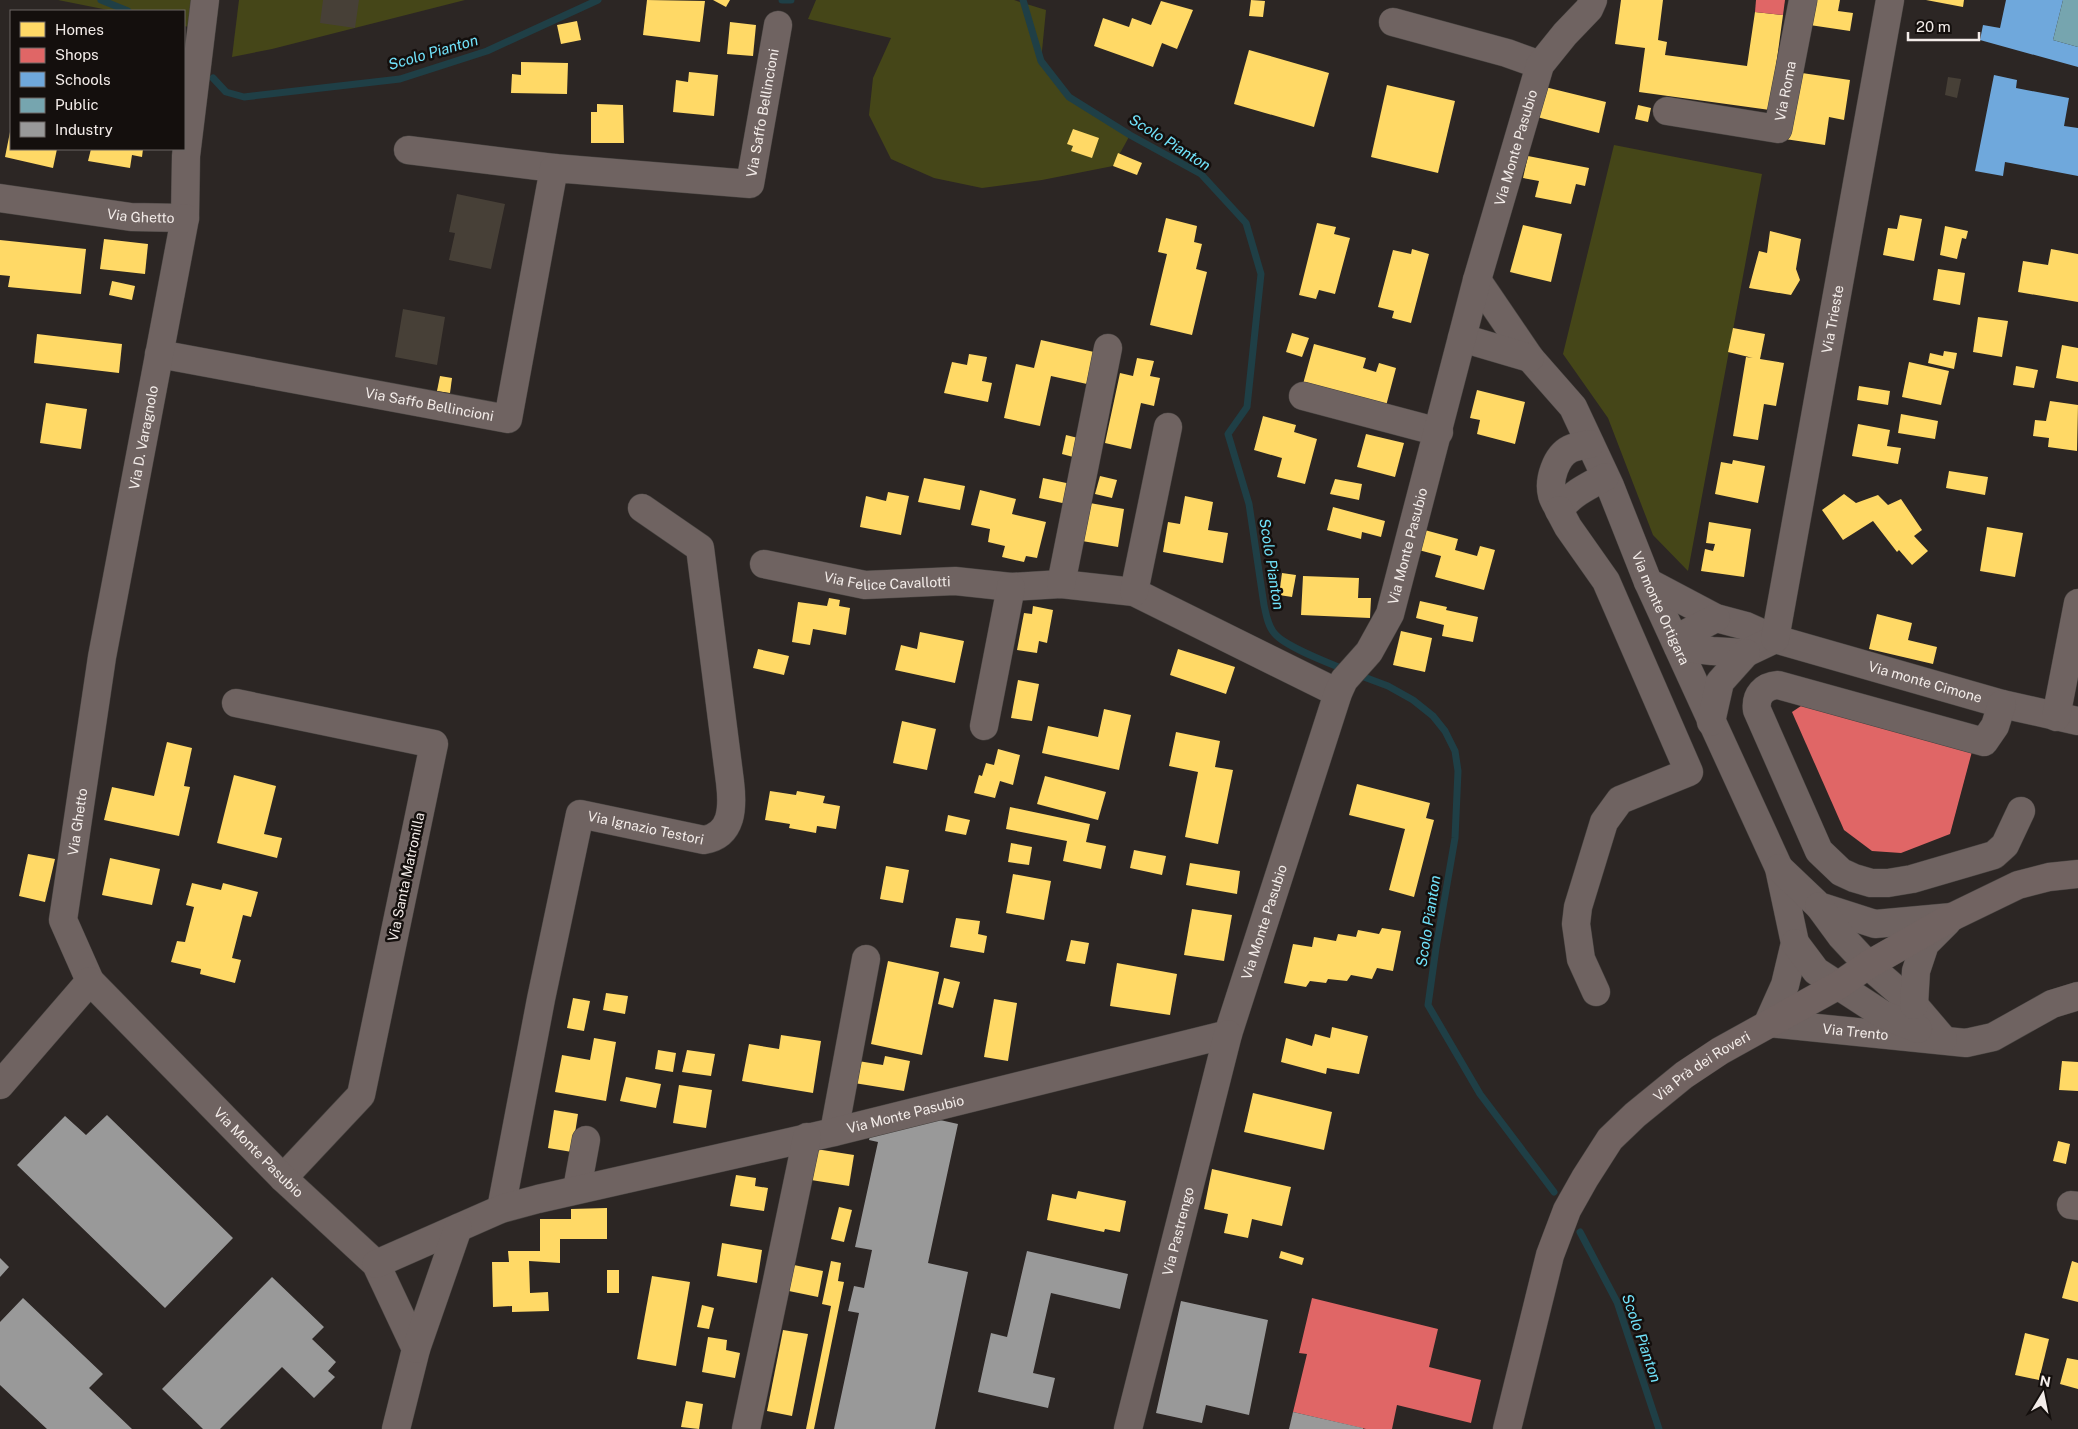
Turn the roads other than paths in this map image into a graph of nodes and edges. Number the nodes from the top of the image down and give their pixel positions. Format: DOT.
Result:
graph roads {
  1 [pos="205,0"];
  2 [pos="1593,0"];
  3 [pos="1803,0"];
  4 [pos="1890,0"];
  5 [pos="1393,22"];
  6 [pos="778,25"];
  7 [pos="1540,66"];
  8 [pos="1667,111"];
  9 [pos="408,150"];
  10 [pos="554,168"];
  11 [pos="0,198"];
  12 [pos="185,218"];
  13 [pos="1477,280"];
  14 [pos="1462,338"];
  15 [pos="1108,348"];
  16 [pos="159,354"];
  17 [pos="1530,358"];
  18 [pos="1303,396"];
  19 [pos="1567,401"];
  20 [pos="1168,426"];
  21 [pos="1439,432"];
  22 [pos="1590,444"];
  23 [pos="1556,464"];
  24 [pos="1605,477"];
  25 [pos="1617,506"];
  26 [pos="1561,507"];
  27 [pos="642,508"];
  28 [pos="764,564"];
  29 [pos="1648,582"];
  30 [pos="1061,584"];
  31 [pos="1011,587"];
  32 [pos="1134,592"];
  33 [pos="2078,603"];
  34 [pos="1716,618"];
  35 [pos="1775,640"];
  36 [pos="1678,646"];
  37 [pos="1746,652"];
  38 [pos="102,657"];
  39 [pos="1341,686"];
  40 [pos="236,704"];
  41 [pos="2002,704"];
  42 [pos="2067,719"];
  43 [pos="1711,722"];
  44 [pos="984,726"];
  45 [pos="2021,811"];
  46 [pos="1779,868"];
  47 [pos="2078,874"];
  48 [pos="1819,906"];
  49 [pos="1952,917"];
  50 [pos="1795,943"];
  51 [pos="866,959"];
  52 [pos="1868,965"];
  53 [pos="90,981"];
  54 [pos="1839,985"];
  55 [pos="1596,992"];
  56 [pos="2078,996"];
  57 [pos="1914,1005"];
  58 [pos="1768,1023"];
  59 [pos="1228,1034"];
  60 [pos="1942,1039"];
  61 [pos="0,1085"];
  62 [pos="834,1132"];
  63 [pos="807,1137"];
  64 [pos="586,1140"];
  65 [pos="283,1178"];
  66 [pos="576,1188"];
  67 [pos="501,1209"];
  68 [pos="458,1228"];
  69 [pos="376,1264"];
  70 [pos="416,1349"];
  71 [pos="396,1429"];
  72 [pos="746,1429"];
  73 [pos="1128,1429"];
  74 [pos="1508,1429"];
  1 -- 12 [label="street, Via Ghetto"];
  2 -- 7 [label="street, Via Monte Pasubio"];
  3 -- 8 [label="street, Via Roma"];
  4 -- 35 [label="street, Via Trieste"];
  5 -- 7 [label="street"];
  6 -- 10 [label="street, Via Saffo Bellincioni"];
  7 -- 13 [label="street, Via Monte Pasubio"];
  9 -- 10 [label="street, Via Saffo Bellincioni"];
  10 -- 16 [label="street, Via Saffo Bellincioni"];
  11 -- 12 [label="street, Via Ghetto"];
  12 -- 16 [label="street, Via D. Varagnolo"];
  13 -- 14 [label="street, Via Monte Pasubio"];
  13 -- 17 [label="street, Via monte Ortigara"];
  14 -- 17 [label="street"];
  14 -- 21 [label="street, Via Monte Pasubio"];
  15 -- 30 [label="street"];
  16 -- 38 [label="street, Via D. Varagnolo"];
  17 -- 19 [label="street, Via monte Ortigara"];
  18 -- 21 [label="street"];
  19 -- 22 [label="street, Via monte Ortigara"];
  19 -- 23 [label="street"];
  20 -- 32 [label="street"];
  21 -- 39 [label="street, Via Monte Pasubio"];
  22 -- 23 [label="street"];
  22 -- 24 [label="street, Via monte Ortigara"];
  23 -- 26 [label="street"];
  24 -- 25 [label="street, Via monte Ortigara"];
  24 -- 26 [label="street"];
  25 -- 26 [label="street"];
  25 -- 29 [label="street, Via monte Ortigara"];
  26 -- 55 [label="street"];
  27 -- 67 [label="street, Via Ignazio Testori"];
  28 -- 31 [label="street, Via Felice Cavallotti"];
  29 -- 34 [label="street, Via monte Cimone"];
  29 -- 36 [label="street, Via monte Ortigara"];
  30 -- 31 [label="street, Via Felice Cavallotti"];
  30 -- 32 [label="street, Via Felice Cavallotti"];
  31 -- 44 [label="street"];
  32 -- 39 [label="street, Via Felice Cavallotti"];
  33 -- 42 [label="street"];
  34 -- 35 [label="street, Via monte Cimone"];
  34 -- 36 [label="street"];
  35 -- 37 [label="street"];
  35 -- 41 [label="street, Via monte Cimone"];
  36 -- 37 [label="street"];
  36 -- 43 [label="street, Via monte Ortigara"];
  37 -- 43 [label="street"];
  38 -- 53 [label="street, Via Ghetto"];
  39 -- 59 [label="street, Via Monte Pasubio"];
  40 -- 65 [label="street, Via Santa Matronilla"];
  41 -- 42 [label="street, Via monte Cimone"];
  41 -- 45 [label="street"];
  43 -- 46 [label="street, Via monte Ortigara"];
  46 -- 48 [label="street, Via monte Ortigara"];
  46 -- 50 [label="street, Via monte Ortigara"];
  47 -- 49 [label="main road, Via Prà dei Roveri"];
  48 -- 49 [label="street, Via monte Ortigara"];
  48 -- 52 [label="street, Via monte Ortigara"];
  49 -- 52 [label="main road, Via Prà dei Roveri"];
  49 -- 57 [label="street"];
  50 -- 54 [label="street, Via monte Ortigara"];
  50 -- 58 [label="street, Via monte Ortigara"];
  51 -- 62 [label="street, Via Monte Pasubio"];
  52 -- 54 [label="main road, Via Prà dei Roveri"];
  52 -- 57 [label="street"];
  53 -- 61 [label="street"];
  53 -- 65 [label="street, Via Monte Pasubio"];
  54 -- 58 [label="main road, Via Prà dei Roveri"];
  54 -- 60 [label="street, Via Trento"];
  56 -- 60 [label="street, Via Trento"];
  57 -- 60 [label="street"];
  58 -- 60 [label="street, Via Trento"];
  58 -- 74 [label="main road, Via Prà dei Roveri"];
  59 -- 62 [label="street, Via Monte Pasubio"];
  59 -- 73 [label="street, Via Pastrengo"];
  62 -- 63 [label="street, Via Monte Pasubio"];
  63 -- 66 [label="street, Via Monte Pasubio"];
  63 -- 72 [label="street"];
  64 -- 66 [label="street"];
  65 -- 69 [label="street, Via Monte Pasubio"];
  66 -- 67 [label="street, Via Monte Pasubio"];
  67 -- 68 [label="street, Via Monte Pasubio"];
  68 -- 69 [label="street, Via Monte Pasubio"];
  68 -- 70 [label="street"];
  69 -- 70 [label="street"];
  70 -- 71 [label="street"];
}
